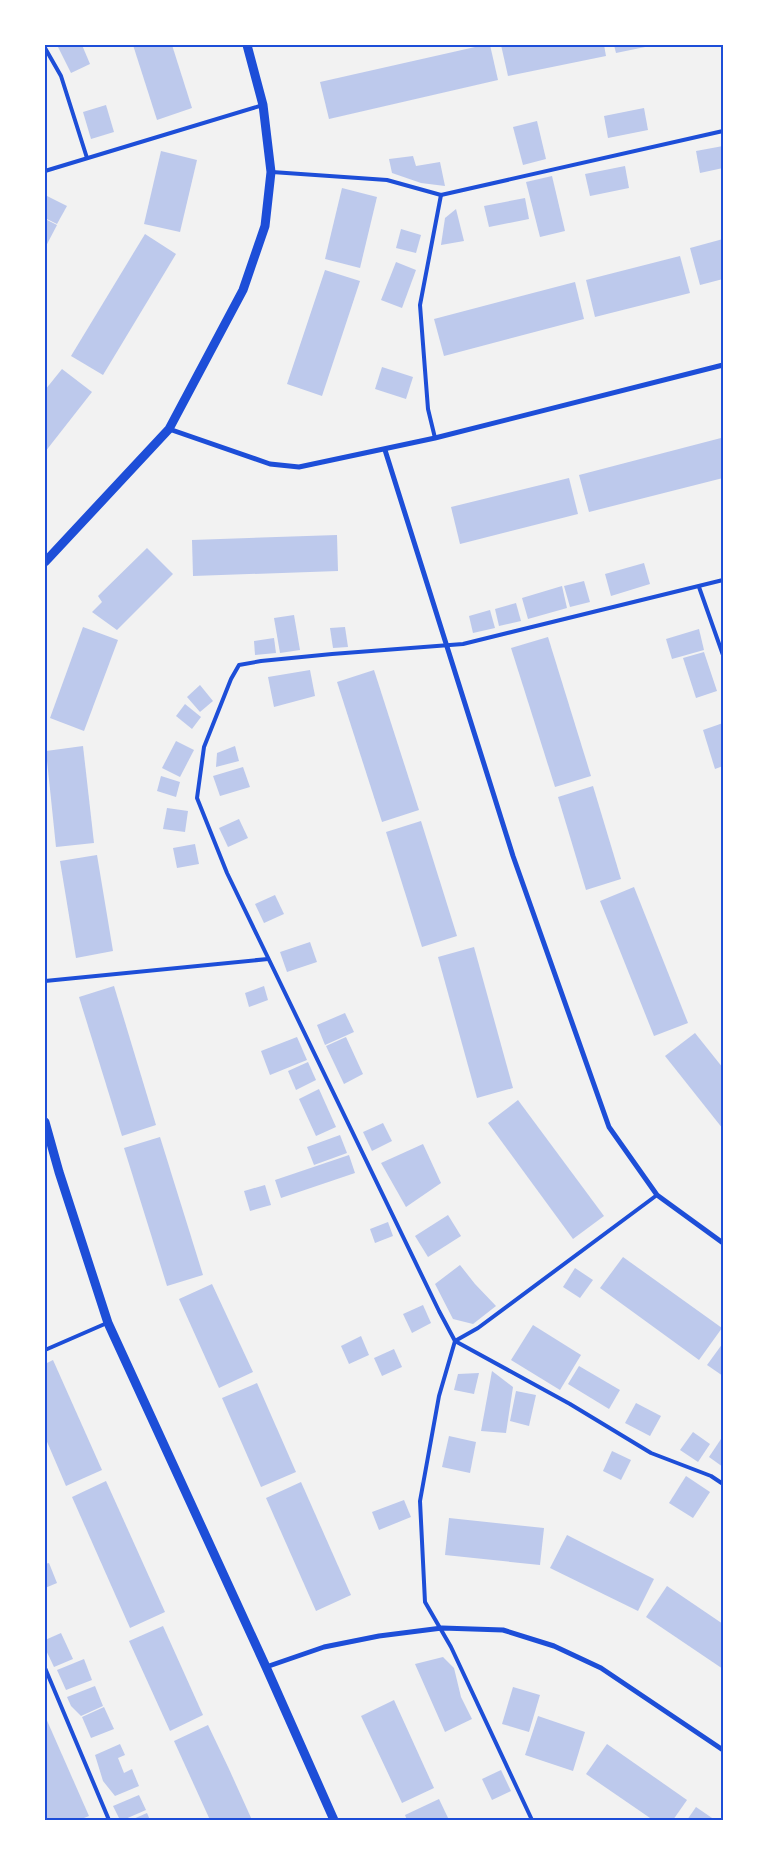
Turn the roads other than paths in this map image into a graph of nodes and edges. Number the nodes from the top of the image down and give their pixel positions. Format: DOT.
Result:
graph roads {
  1 [pos="247,45"];
  2 [pos="45,48"];
  3 [pos="264,105"];
  4 [pos="723,131"];
  5 [pos="87,158"];
  6 [pos="45,171"];
  7 [pos="271,172"];
  8 [pos="441,195"];
  9 [pos="723,365"];
  10 [pos="169,429"];
  11 [pos="435,438"];
  12 [pos="384,450"];
  13 [pos="45,562"];
  14 [pos="723,580"];
  15 [pos="699,587"];
  16 [pos="446,645"];
  17 [pos="723,655"];
  18 [pos="268,959"];
  19 [pos="45,981"];
  20 [pos="45,1122"];
  21 [pos="657,1195"];
  22 [pos="723,1243"];
  23 [pos="108,1323"];
  24 [pos="455,1341"];
  25 [pos="45,1350"];
  26 [pos="723,1484"];
  27 [pos="442,1628"];
  28 [pos="266,1667"];
  29 [pos="45,1668"];
  30 [pos="723,1750"];
  31 [pos="109,1820"];
  32 [pos="334,1820"];
  33 [pos="532,1820"];
  1 -- 3 [label="street"];
  2 -- 5 [label="lane"];
  3 -- 5 [label="lane"];
  3 -- 7 [label="street"];
  4 -- 8 [label="lane"];
  5 -- 6 [label="lane"];
  7 -- 8 [label="lane"];
  7 -- 10 [label="street"];
  8 -- 11 [label="lane"];
  9 -- 11 [label="street"];
  10 -- 12 [label="street"];
  10 -- 13 [label="street"];
  11 -- 12 [label="street"];
  12 -- 16 [label="street"];
  14 -- 15 [label="lane"];
  15 -- 16 [label="lane"];
  15 -- 17 [label="lane"];
  16 -- 18 [label="lane"];
  16 -- 21 [label="street"];
  18 -- 19 [label="lane"];
  18 -- 24 [label="lane"];
  20 -- 23 [label="street"];
  21 -- 22 [label="street"];
  21 -- 24 [label="lane"];
  23 -- 25 [label="lane"];
  23 -- 28 [label="street"];
  24 -- 26 [label="lane"];
  24 -- 27 [label="lane"];
  27 -- 28 [label="street"];
  27 -- 30 [label="street"];
  27 -- 33 [label="lane"];
  28 -- 32 [label="street"];
  29 -- 31 [label="lane"];
}
